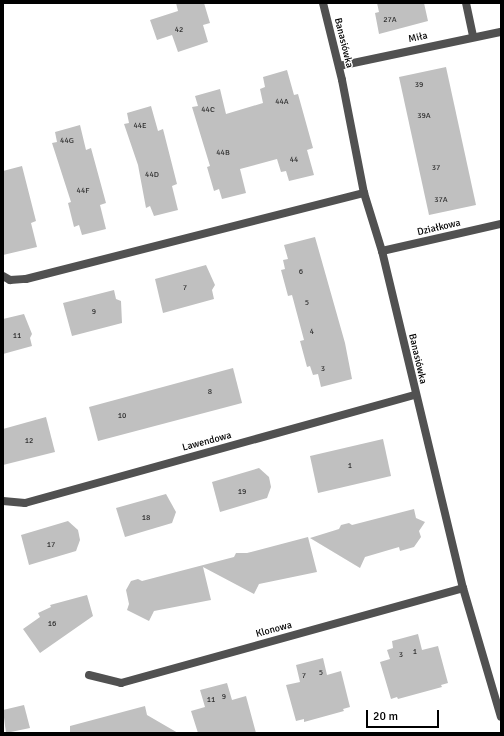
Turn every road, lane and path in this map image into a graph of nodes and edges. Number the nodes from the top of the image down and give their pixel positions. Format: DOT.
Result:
graph roads {
  1 [pos="323,3"];
  2 [pos="466,3"];
  3 [pos="501,32"];
  4 [pos="473,36"];
  5 [pos="339,66"];
  6 [pos="364,193"];
  7 [pos="501,224"];
  8 [pos="382,251"];
  9 [pos="3,276"];
  10 [pos="415,395"];
  11 [pos="3,501"];
  12 [pos="463,588"];
  13 [pos="89,675"];
  14 [pos="501,717"];
  1 -- 5 [label="street, Banasiówka"];
  2 -- 4 [label="street"];
  3 -- 4 [label="street, Miła"];
  4 -- 5 [label="street, Miła"];
  5 -- 6 [label="street, Banasiówka"];
  6 -- 8 [label="street, Banasiówka"];
  6 -- 9 [label="street"];
  7 -- 8 [label="street, Działkowa"];
  8 -- 10 [label="street, Banasiówka"];
  10 -- 11 [label="street, Lawendowa"];
  10 -- 12 [label="street, Banasiówka"];
  12 -- 13 [label="street, Klonowa"];
  12 -- 14 [label="street, Banasiówka"];
}
